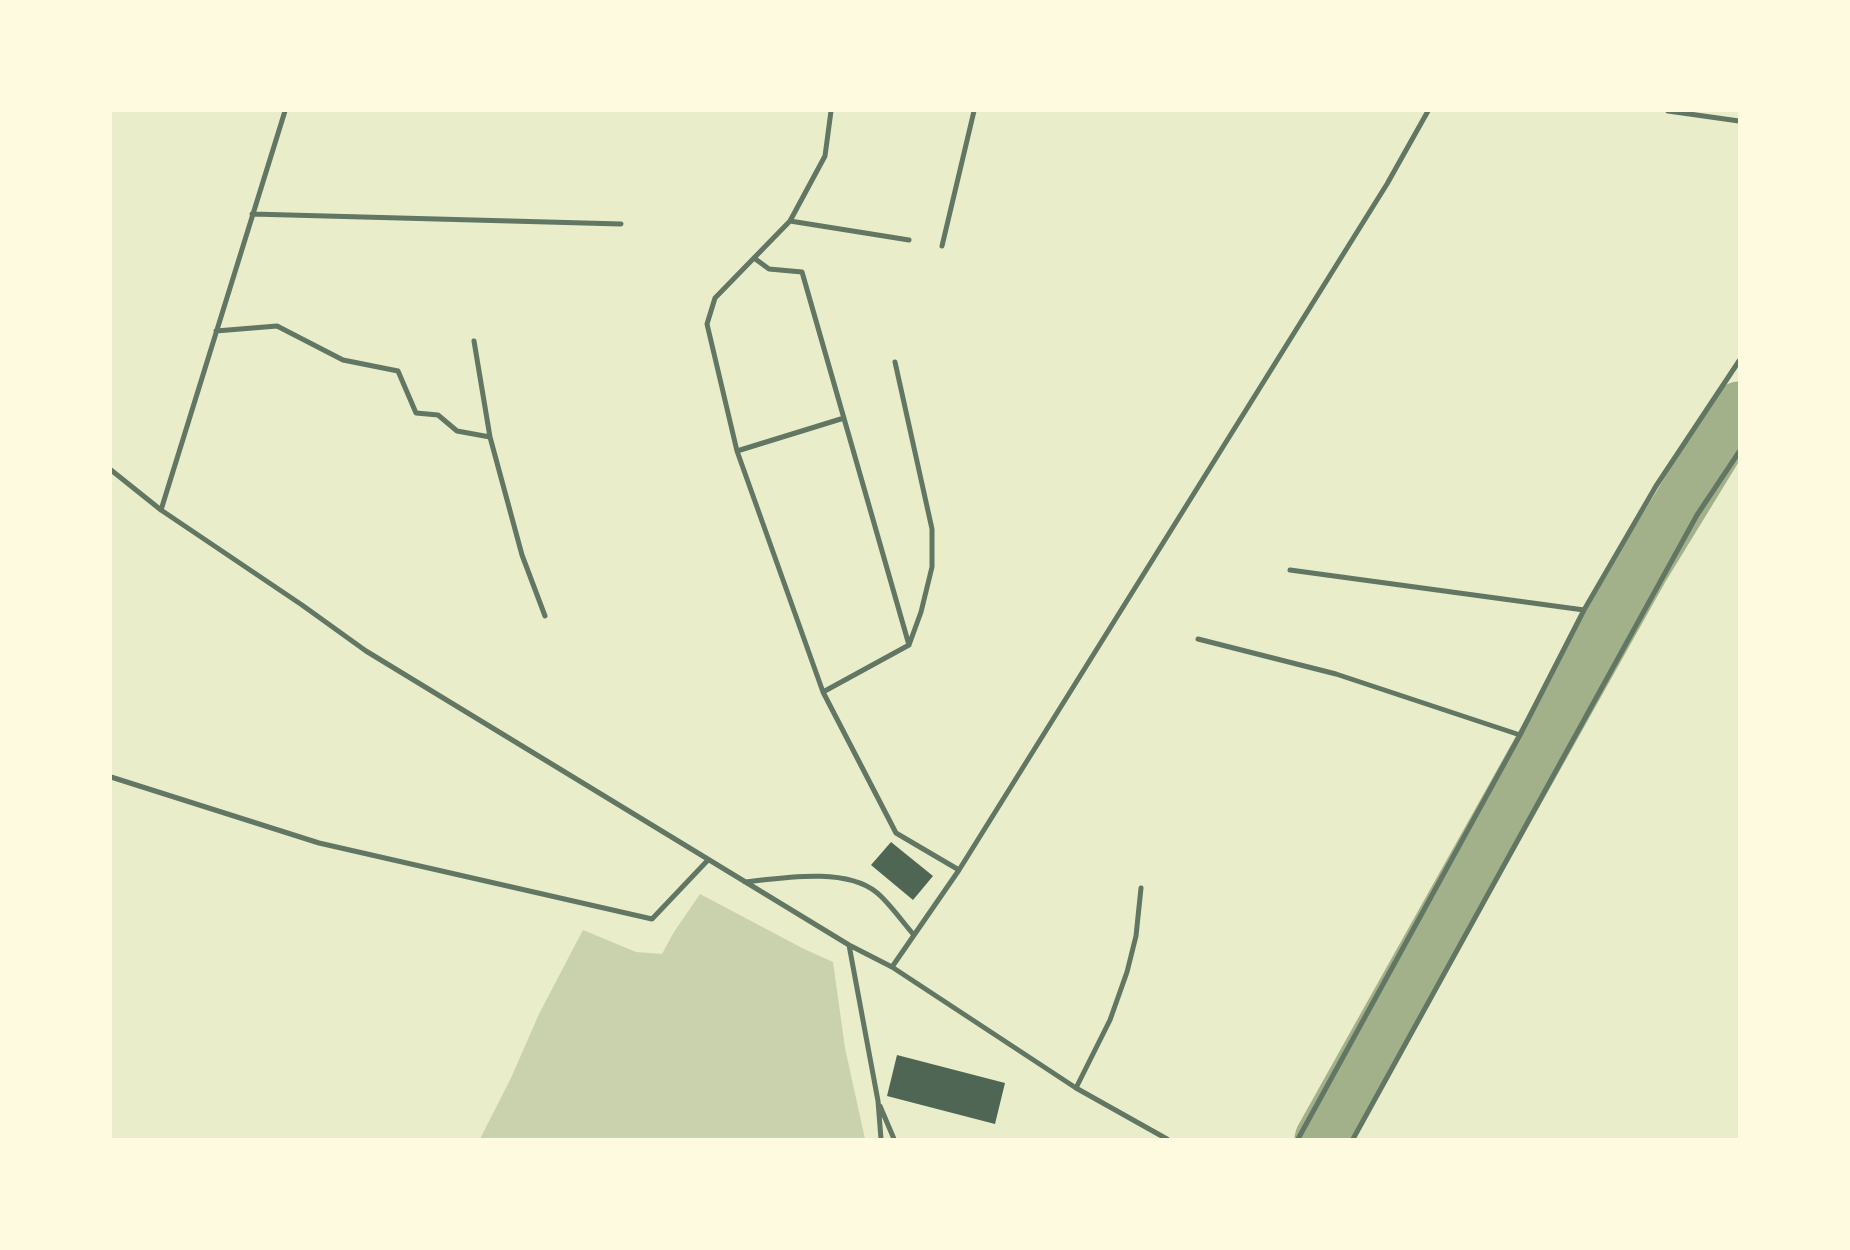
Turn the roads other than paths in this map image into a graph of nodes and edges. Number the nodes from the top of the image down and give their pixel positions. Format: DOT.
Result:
graph roads {
  1 [pos="285,111"];
  2 [pos="832,111"];
  3 [pos="974,111"];
  4 [pos="1428,111"];
  5 [pos="1668,111"];
  6 [pos="1709,114"];
  7 [pos="1739,121"];
  8 [pos="252,214"];
  9 [pos="790,221"];
  10 [pos="621,224"];
  11 [pos="909,240"];
  12 [pos="942,246"];
  13 [pos="754,258"];
  14 [pos="216,331"];
  15 [pos="474,340"];
  16 [pos="1739,361"];
  17 [pos="895,362"];
  18 [pos="844,418"];
  19 [pos="490,437"];
  20 [pos="737,451"];
  21 [pos="1739,452"];
  22 [pos="111,470"];
  23 [pos="161,510"];
  24 [pos="1290,570"];
  25 [pos="1584,610"];
  26 [pos="545,616"];
  27 [pos="1198,639"];
  28 [pos="909,645"];
  29 [pos="823,692"];
  30 [pos="1520,734"];
  31 [pos="111,777"];
  32 [pos="708,860"];
  33 [pos="959,870"];
  34 [pos="744,882"];
  35 [pos="1141,888"];
  36 [pos="914,936"];
  37 [pos="849,945"];
  38 [pos="892,968"];
  39 [pos="1076,1088"];
  40 [pos="878,1101"];
  41 [pos="881,1139"];
  42 [pos="894,1139"];
  43 [pos="1167,1139"];
  44 [pos="1298,1139"];
  45 [pos="1353,1139"];
  1 -- 8 [label="street"];
  2 -- 9 [label="street"];
  3 -- 12 [label="street"];
  4 -- 33 [label="street"];
  5 -- 6 [label="street"];
  6 -- 7 [label="street"];
  8 -- 10 [label="street"];
  8 -- 14 [label="street"];
  9 -- 11 [label="street"];
  9 -- 13 [label="street"];
  13 -- 18 [label="street"];
  13 -- 20 [label="street"];
  14 -- 19 [label="street"];
  14 -- 23 [label="street"];
  15 -- 19 [label="street"];
  16 -- 25 [label="street"];
  17 -- 28 [label="street"];
  18 -- 20 [label="street"];
  18 -- 28 [label="street"];
  19 -- 26 [label="street"];
  20 -- 29 [label="street"];
  21 -- 45 [label="street"];
  22 -- 23 [label="street"];
  23 -- 32 [label="street"];
  24 -- 25 [label="street"];
  25 -- 30 [label="street"];
  27 -- 30 [label="street"];
  28 -- 29 [label="street"];
  29 -- 33 [label="street"];
  30 -- 44 [label="street"];
  31 -- 32 [label="street"];
  32 -- 34 [label="street"];
  33 -- 36 [label="street"];
  34 -- 36 [label="street"];
  34 -- 37 [label="street"];
  35 -- 39 [label="street"];
  36 -- 38 [label="street"];
  37 -- 38 [label="street"];
  37 -- 40 [label="street"];
  38 -- 39 [label="street"];
  39 -- 43 [label="street"];
  40 -- 41 [label="street"];
  40 -- 42 [label="street"];
}
